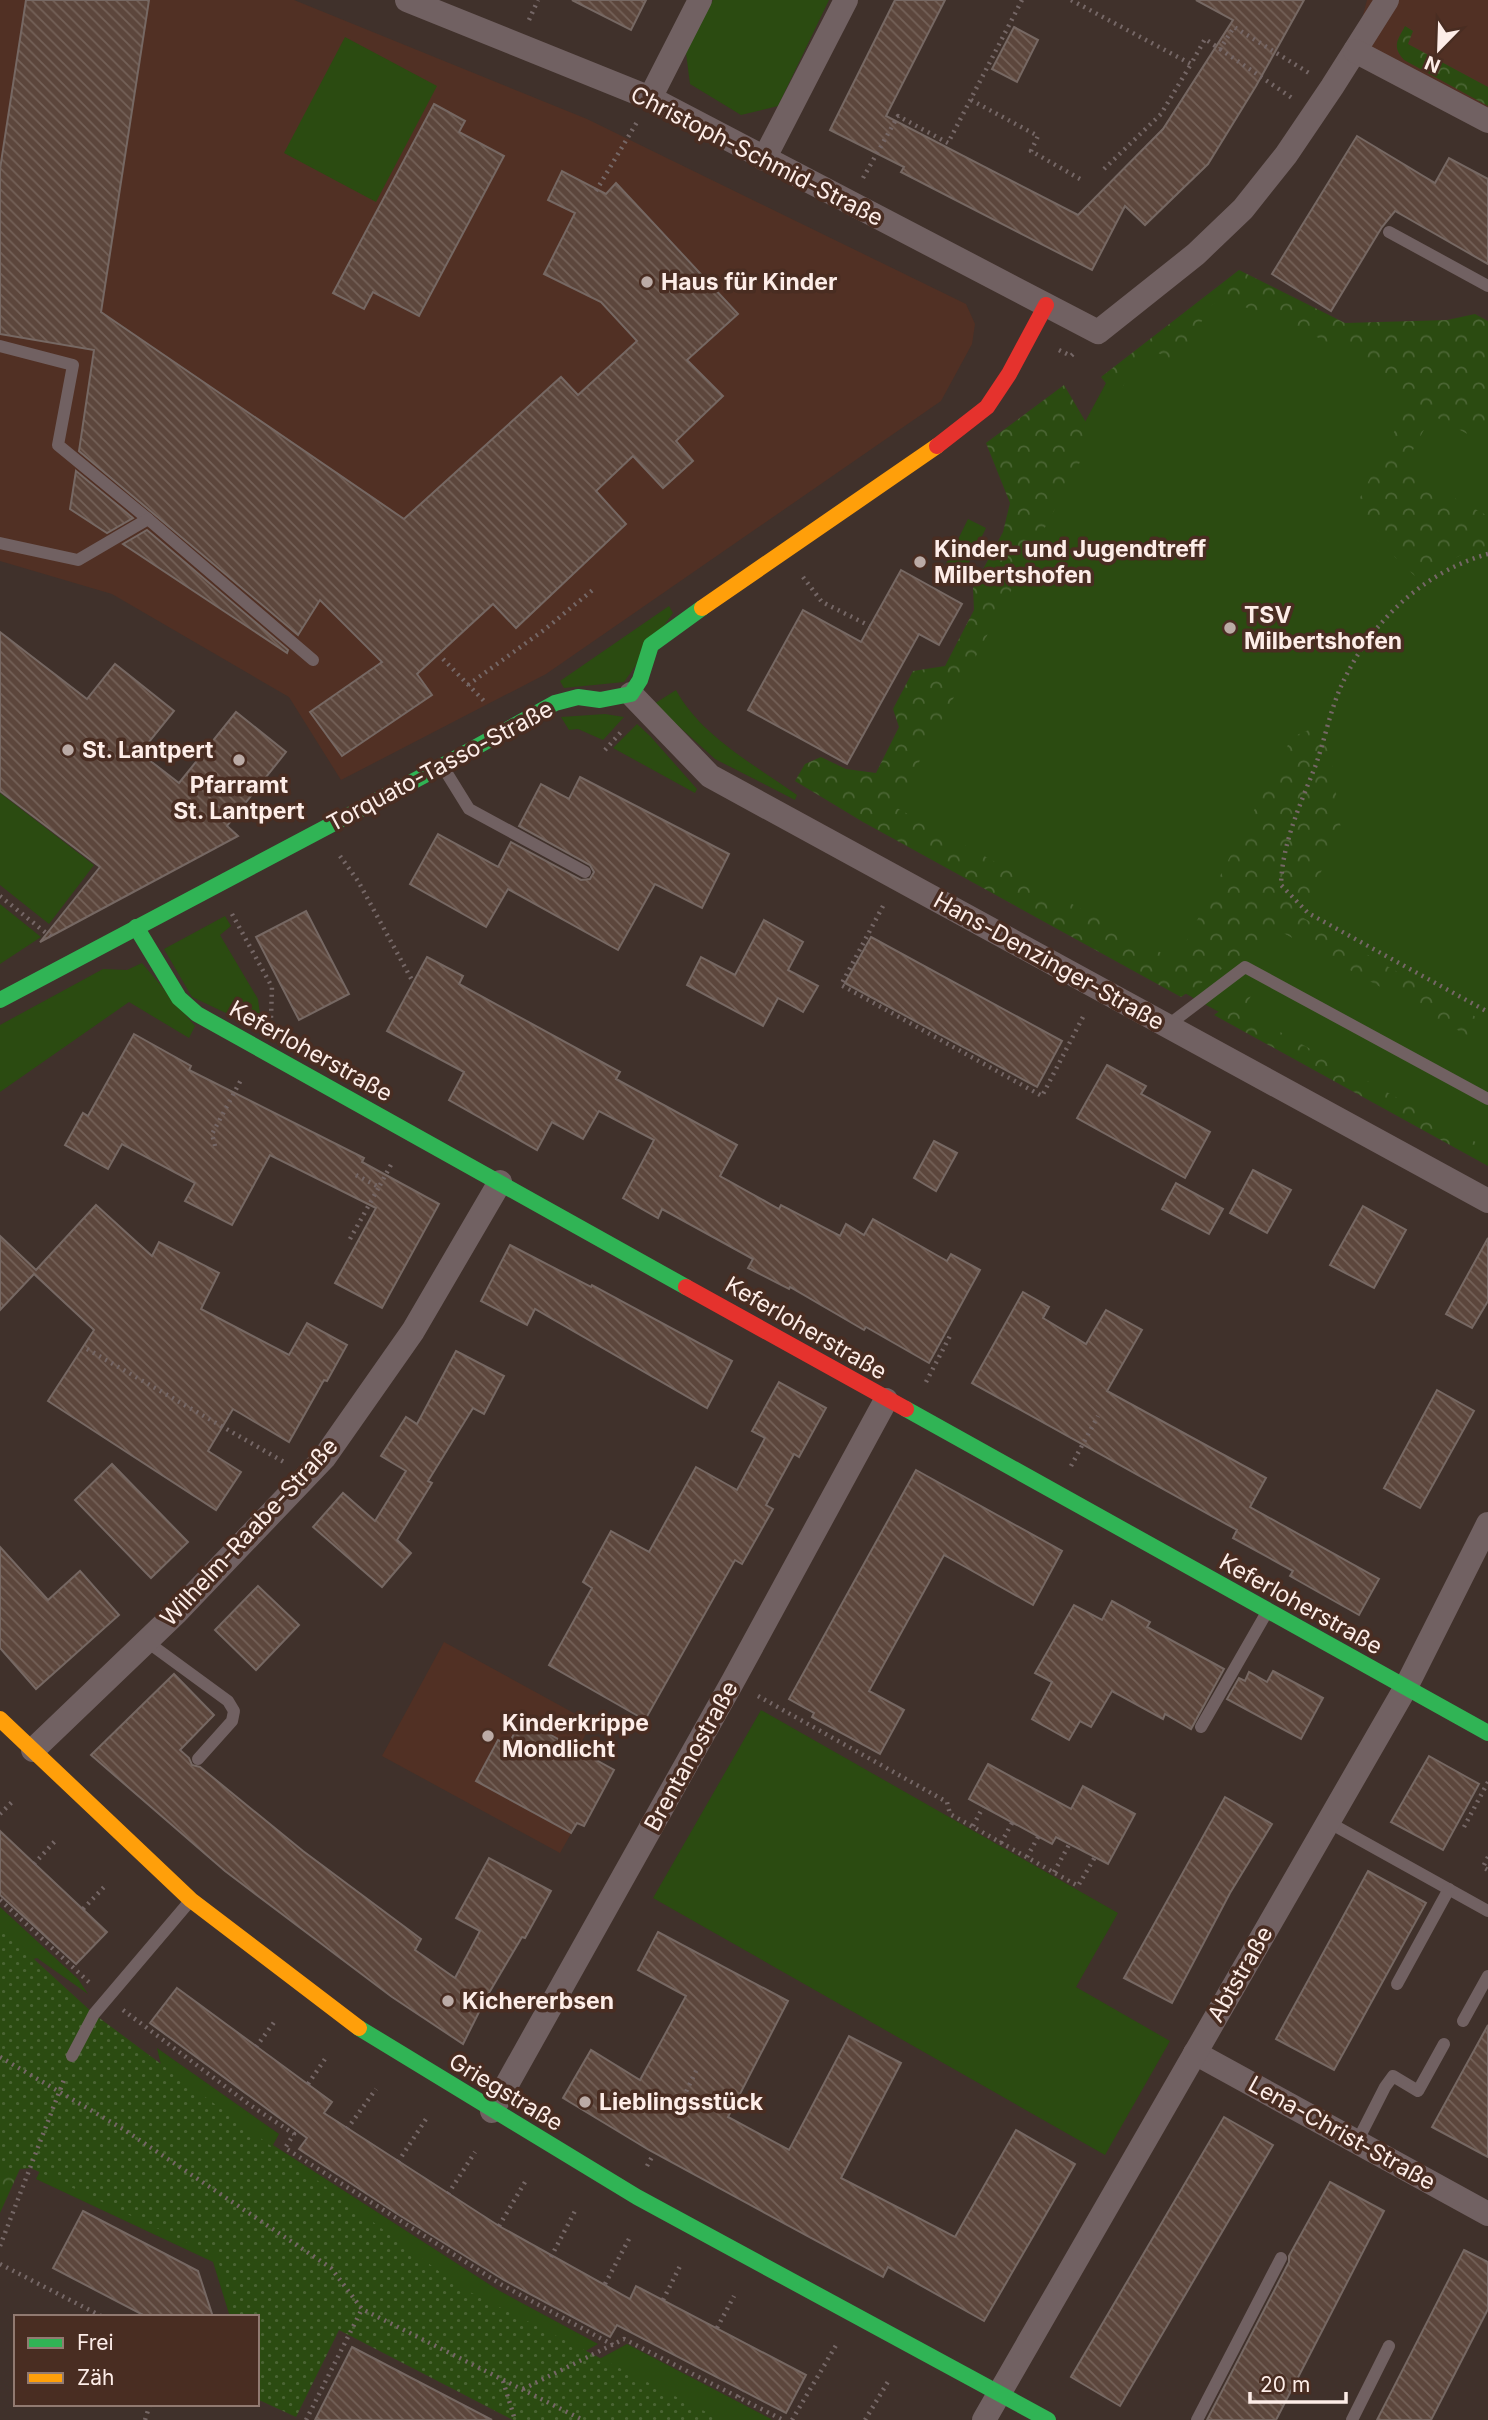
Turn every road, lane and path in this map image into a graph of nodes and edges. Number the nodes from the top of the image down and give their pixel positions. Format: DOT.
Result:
graph roads {
  1 [pos="407,0"];
  2 [pos="538,0"];
  3 [pos="700,0"];
  4 [pos="846,0"];
  5 [pos="1022,0"];
  6 [pos="1072,0"];
  7 [pos="1380,2"];
  8 [pos="529,21"];
  9 [pos="1220,49"];
  10 [pos="1355,51"];
  11 [pos="1191,64"];
  12 [pos="1332,87"];
  13 [pos="650,98"];
  14 [pos="971,100"];
  15 [pos="1314,114"];
  16 [pos="1488,121"];
  17 [pos="632,130"];
  18 [pos="764,159"];
  19 [pos="1104,169"];
  20 [pos="1080,179"];
  21 [pos="596,191"];
  22 [pos="849,202"];
  23 [pos="1389,232"];
  24 [pos="1488,286"];
  25 [pos="1046,305"];
  26 [pos="0,346"];
  27 [pos="148,519"];
  28 [pos="0,543"];
  29 [pos="783,552"];
  30 [pos="1488,554"];
  31 [pos="595,588"];
  32 [pos="870,626"];
  33 [pos="313,660"];
  34 [pos="468,685"];
  35 [pos="631,694"];
  36 [pos="442,766"];
  37 [pos="339,855"];
  38 [pos="585,872"];
  39 [pos="218,884"];
  40 [pos="0,896"];
  41 [pos="883,906"];
  42 [pos="136,926"];
  43 [pos="56,941"];
  44 [pos="413,982"];
  45 [pos="0,1000"];
  46 [pos="1488,1012"];
  47 [pos="1084,1015"];
  48 [pos="1167,1026"];
  49 [pos="264,1051"];
  50 [pos="1488,1099"];
  51 [pos="409,1131"];
  52 [pos="215,1146"];
  53 [pos="356,1175"];
  54 [pos="500,1182"];
  55 [pos="379,1186"];
  56 [pos="1488,1201"];
  57 [pos="350,1239"];
  58 [pos="951,1334"];
  59 [pos="87,1349"];
  60 [pos="923,1388"];
  61 [pos="886,1400"];
  62 [pos="1098,1416"];
  63 [pos="307,1475"];
  64 [pos="1056,1494"];
  65 [pos="1488,1524"];
  66 [pos="1267,1611"];
  67 [pos="146,1641"];
  68 [pos="733,1681"];
  69 [pos="1406,1688"];
  70 [pos="0,1719"];
  71 [pos="1201,1727"];
  72 [pos="1488,1733"];
  73 [pos="851,1738"];
  74 [pos="847,1746"];
  75 [pos="33,1750"];
  76 [pos="198,1759"];
  77 [pos="1488,1782"];
  78 [pos="14,1800"];
  79 [pos="983,1807"];
  80 [pos="0,1814"];
  81 [pos="1328,1822"];
  82 [pos="1012,1823"];
  83 [pos="972,1826"];
  84 [pos="1464,1827"];
  85 [pos="1038,1837"];
  86 [pos="56,1840"];
  87 [pos="1001,1843"];
  88 [pos="1070,1843"];
  89 [pos="1027,1857"];
  90 [pos="1095,1857"];
  91 [pos="1488,1857"];
  92 [pos="34,1864"];
  93 [pos="1488,1870"];
  94 [pos="1054,1872"];
  95 [pos="106,1885"];
  96 [pos="1449,1889"];
  97 [pos="0,1900"];
  98 [pos="191,1900"];
  99 [pos="83,1909"];
  100 [pos="1488,1911"];
  101 [pos="1488,1976"];
  102 [pos="1397,1984"];
  103 [pos="107,1998"];
  104 [pos="275,2021"];
  105 [pos="1463,2021"];
  106 [pos="1444,2044"];
  107 [pos="256,2047"];
  108 [pos="1195,2053"];
  109 [pos="72,2056"];
  110 [pos="327,2056"];
  111 [pos="0,2057"];
  112 [pos="698,2067"];
  113 [pos="308,2084"];
  114 [pos="376,2089"];
  115 [pos="60,2094"];
  116 [pos="680,2104"];
  117 [pos="492,2111"];
  118 [pos="426,2119"];
  119 [pos="347,2129"];
  120 [pos="1357,2142"];
  121 [pos="475,2152"];
  122 [pos="653,2155"];
  123 [pos="398,2162"];
  124 [pos="647,2166"];
  125 [pos="525,2182"];
  126 [pos="448,2194"];
  127 [pos="575,2211"];
  128 [pos="1488,2214"];
  129 [pos="499,2226"];
  130 [pos="629,2239"];
  131 [pos="0,2246"];
  132 [pos="551,2257"];
  133 [pos="1282,2258"];
  134 [pos="0,2264"];
  135 [pos="680,2266"];
  136 [pos="605,2284"];
  137 [pos="734,2296"];
  138 [pos="663,2300"];
  139 [pos="362,2309"];
  140 [pos="99,2315"];
  141 [pos="853,2316"];
  142 [pos="717,2328"];
  143 [pos="613,2345"];
  144 [pos="1389,2346"];
  145 [pos="503,2380"];
  146 [pos="889,2380"];
  147 [pos="523,2389"];
  148 [pos="742,2390"];
  149 [pos="998,2395"];
  150 [pos="738,2397"];
  151 [pos="306,2420"];
  152 [pos="515,2420"];
  153 [pos="583,2420"];
  154 [pos="783,2420"];
  155 [pos="792,2420"];
  156 [pos="865,2420"];
  157 [pos="984,2420"];
  158 [pos="1048,2420"];
  159 [pos="1197,2420"];
  160 [pos="1352,2420"];
  1 -- 13 [label="street, Christoph-Schmid-Straße"];
  2 -- 8 [label="path"];
  3 -- 13 [label="street"];
  4 -- 18 [label="street"];
  5 -- 14 [label="path"];
  6 -- 11 [label="path"];
  7 -- 10 [label="street"];
  9 -- 11 [label="path"];
  9 -- 12 [label="path"];
  9 -- 15 [label="path"];
  10 -- 12 [label="street"];
  10 -- 16 [label="street"];
  11 -- 19 [label="path"];
  12 -- 15 [label="street"];
  13 -- 18 [label="street, Christoph-Schmid-Straße"];
  14 -- 20 [label="path"];
  14 -- 22 [label="path"];
  15 -- 25 [label="street, Christoph-Schmid-Straße"];
  17 -- 21 [label="path"];
  18 -- 22 [label="street, Christoph-Schmid-Straße"];
  22 -- 25 [label="street, Christoph-Schmid-Straße"];
  23 -- 24 [label="lane"];
  25 -- 29 [label="street"];
  26 -- 27 [label="lane"];
  27 -- 28 [label="lane"];
  27 -- 33 [label="lane"];
  29 -- 32 [label="path"];
  29 -- 35 [label="street"];
  30 -- 46 [label="path"];
  31 -- 34 [label="path"];
  35 -- 36 [label="street, Torquato-Tasso-Straße"];
  35 -- 48 [label="street, Hans-Denzinger-Straße"];
  36 -- 38 [label="lane"];
  36 -- 39 [label="street, Torquato-Tasso-Straße"];
  37 -- 44 [label="path"];
  39 -- 42 [label="street, Torquato-Tasso-Straße"];
  39 -- 49 [label="path"];
  40 -- 43 [label="path"];
  41 -- 47 [label="path"];
  42 -- 45 [label="street, Torquato-Tasso-Straße"];
  42 -- 49 [label="street, Keferloherstraße"];
  48 -- 50 [label="lane"];
  48 -- 56 [label="street, Hans-Denzinger-Straße"];
  49 -- 51 [label="street, Keferloherstraße"];
  49 -- 52 [label="path"];
  51 -- 54 [label="street, Keferloherstraße"];
  51 -- 55 [label="path"];
  53 -- 55 [label="path"];
  54 -- 61 [label="street, Keferloherstraße"];
  54 -- 63 [label="street, Wilhelm-Raabe-Straße"];
  55 -- 57 [label="path"];
  58 -- 60 [label="path"];
  59 -- 63 [label="path"];
  61 -- 64 [label="street, Keferloherstraße"];
  61 -- 68 [label="street, Brentanostraße"];
  62 -- 64 [label="path"];
  63 -- 67 [label="street, Wilhelm-Raabe-Straße"];
  64 -- 66 [label="street, Keferloherstraße"];
  65 -- 69 [label="street, Abtstraße"];
  66 -- 69 [label="street, Keferloherstraße"];
  66 -- 71 [label="lane"];
  67 -- 75 [label="street, Wilhelm-Raabe-Straße"];
  67 -- 76 [label="lane"];
  68 -- 74 [label="path"];
  68 -- 117 [label="street, Brentanostraße"];
  69 -- 72 [label="street, Keferloherstraße"];
  69 -- 81 [label="street, Abtstraße"];
  70 -- 75 [label="street, Griegstraße"];
  73 -- 74 [label="path"];
  74 -- 83 [label="path"];
  75 -- 98 [label="street, Griegstraße"];
  77 -- 84 [label="path"];
  78 -- 80 [label="path"];
  79 -- 83 [label="path"];
  81 -- 96 [label="lane"];
  81 -- 108 [label="street, Abtstraße"];
  82 -- 87 [label="path"];
  83 -- 87 [label="path"];
  85 -- 89 [label="path"];
  86 -- 92 [label="path"];
  87 -- 89 [label="path"];
  88 -- 94 [label="path"];
  89 -- 94 [label="path"];
  90 -- 94 [label="path"];
  91 -- 93 [label="path"];
  95 -- 99 [label="path"];
  96 -- 100 [label="lane"];
  96 -- 102 [label="lane"];
  97 -- 103 [label="path"];
  98 -- 103 [label="lane"];
  98 -- 117 [label="street, Griegstraße"];
  101 -- 105 [label="lane"];
  103 -- 109 [label="lane"];
  103 -- 143 [label="path"];
  104 -- 107 [label="path"];
  106 -- 120 [label="lane"];
  108 -- 120 [label="street, Lena-Christ-Straße"];
  108 -- 149 [label="street, Abtstraße"];
  109 -- 115 [label="path"];
  110 -- 113 [label="path"];
  111 -- 115 [label="path"];
  112 -- 116 [label="path"];
  114 -- 119 [label="path"];
  115 -- 131 [label="path"];
  115 -- 139 [label="path"];
  117 -- 141 [label="street, Griegstraße"];
  118 -- 123 [label="path"];
  120 -- 128 [label="street, Lena-Christ-Straße"];
  121 -- 126 [label="path"];
  122 -- 124 [label="path"];
  125 -- 129 [label="path"];
  127 -- 132 [label="path"];
  130 -- 136 [label="path"];
  133 -- 159 [label="lane"];
  134 -- 140 [label="path"];
  135 -- 138 [label="path"];
  137 -- 142 [label="path"];
  139 -- 145 [label="path"];
  139 -- 151 [label="path"];
  141 -- 149 [label="street, Griegstraße"];
  141 -- 155 [label="path"];
  143 -- 147 [label="path"];
  143 -- 150 [label="path"];
  144 -- 160 [label="lane"];
  145 -- 147 [label="path"];
  145 -- 152 [label="path"];
  146 -- 156 [label="path"];
  147 -- 153 [label="path"];
  148 -- 150 [label="path"];
  149 -- 157 [label="street, Abtstraße"];
  149 -- 158 [label="street, Griegstraße"];
  150 -- 154 [label="path"];
}
